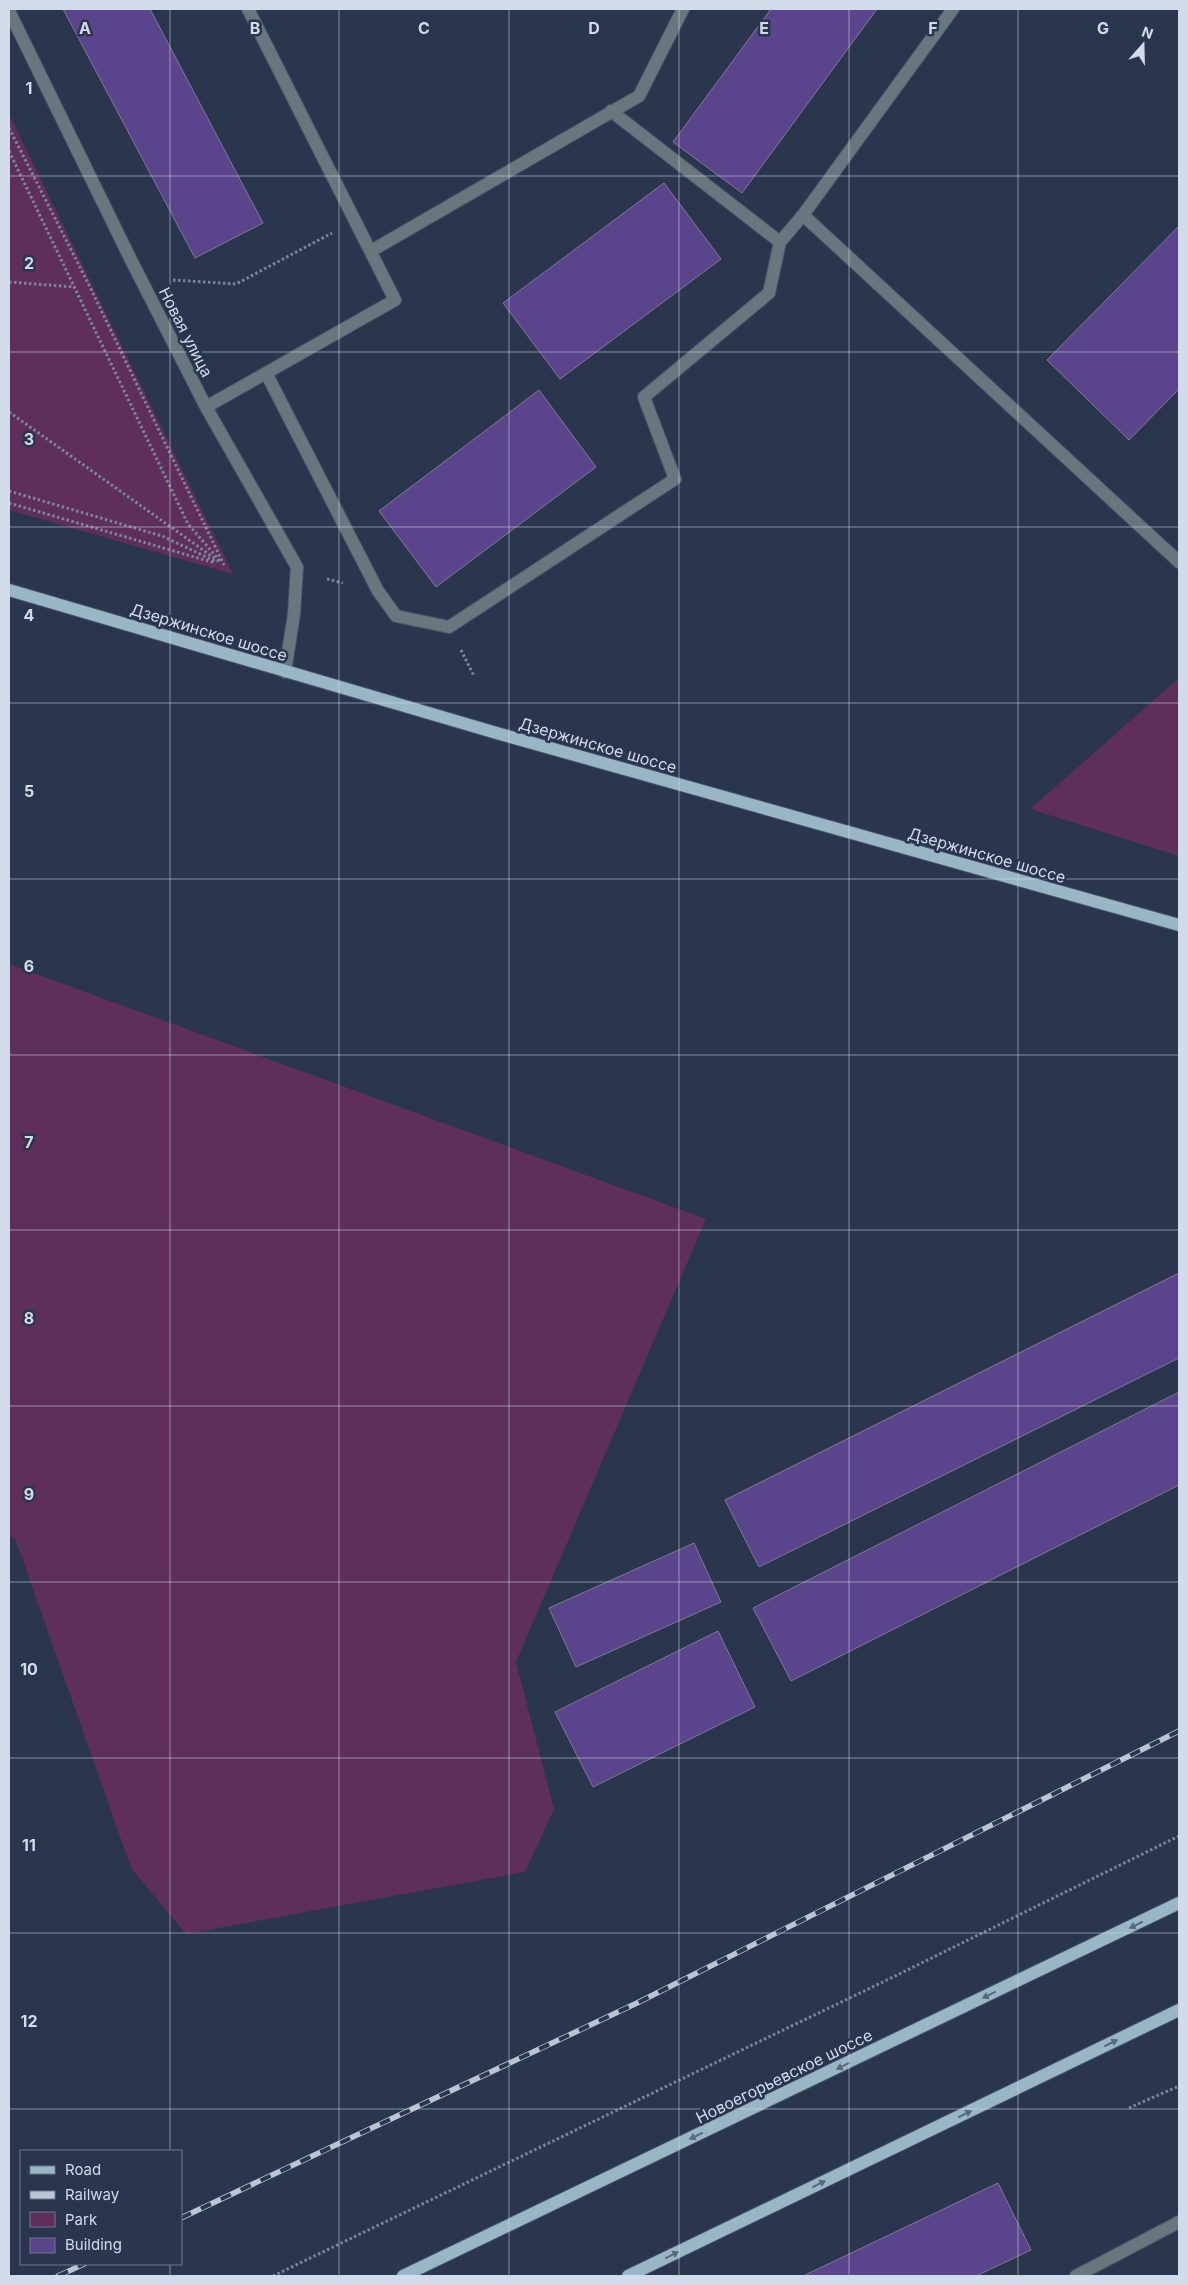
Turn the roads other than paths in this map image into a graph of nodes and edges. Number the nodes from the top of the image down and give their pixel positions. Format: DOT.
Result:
graph roads {
  1 [pos="248,9"];
  2 [pos="683,9"];
  3 [pos="953,9"];
  4 [pos="9,12"];
  5 [pos="611,111"];
  6 [pos="803,215"];
  7 [pos="780,242"];
  8 [pos="371,251"];
  9 [pos="266,373"];
  10 [pos="206,407"];
  11 [pos="1179,562"];
  12 [pos="9,590"];
  13 [pos="284,672"];
  14 [pos="1179,925"];
  15 [pos="1179,1903"];
  16 [pos="1179,2010"];
  17 [pos="1179,2222"];
  18 [pos="403,2276"];
  19 [pos="628,2276"];
  20 [pos="1076,2276"];
  1 -- 8 [label="street"];
  2 -- 5 [label="street"];
  3 -- 6 [label="street"];
  4 -- 10 [label="street, Новая улица"];
  5 -- 7 [label="street"];
  5 -- 8 [label="street"];
  6 -- 7 [label="street"];
  6 -- 11 [label="street"];
  7 -- 9 [label="street"];
  8 -- 9 [label="street"];
  9 -- 10 [label="street"];
  10 -- 13 [label="street, Новая улица"];
  12 -- 13 [label="main road, Дзержинское шоссе"];
  13 -- 14 [label="main road, Дзержинское шоссе"];
  15 -- 18 [label="main road, Новоегорьевское шоссе, one-way"];
  19 -- 16 [label="main road, one-way"];
  17 -- 20 [label="street"];
}
